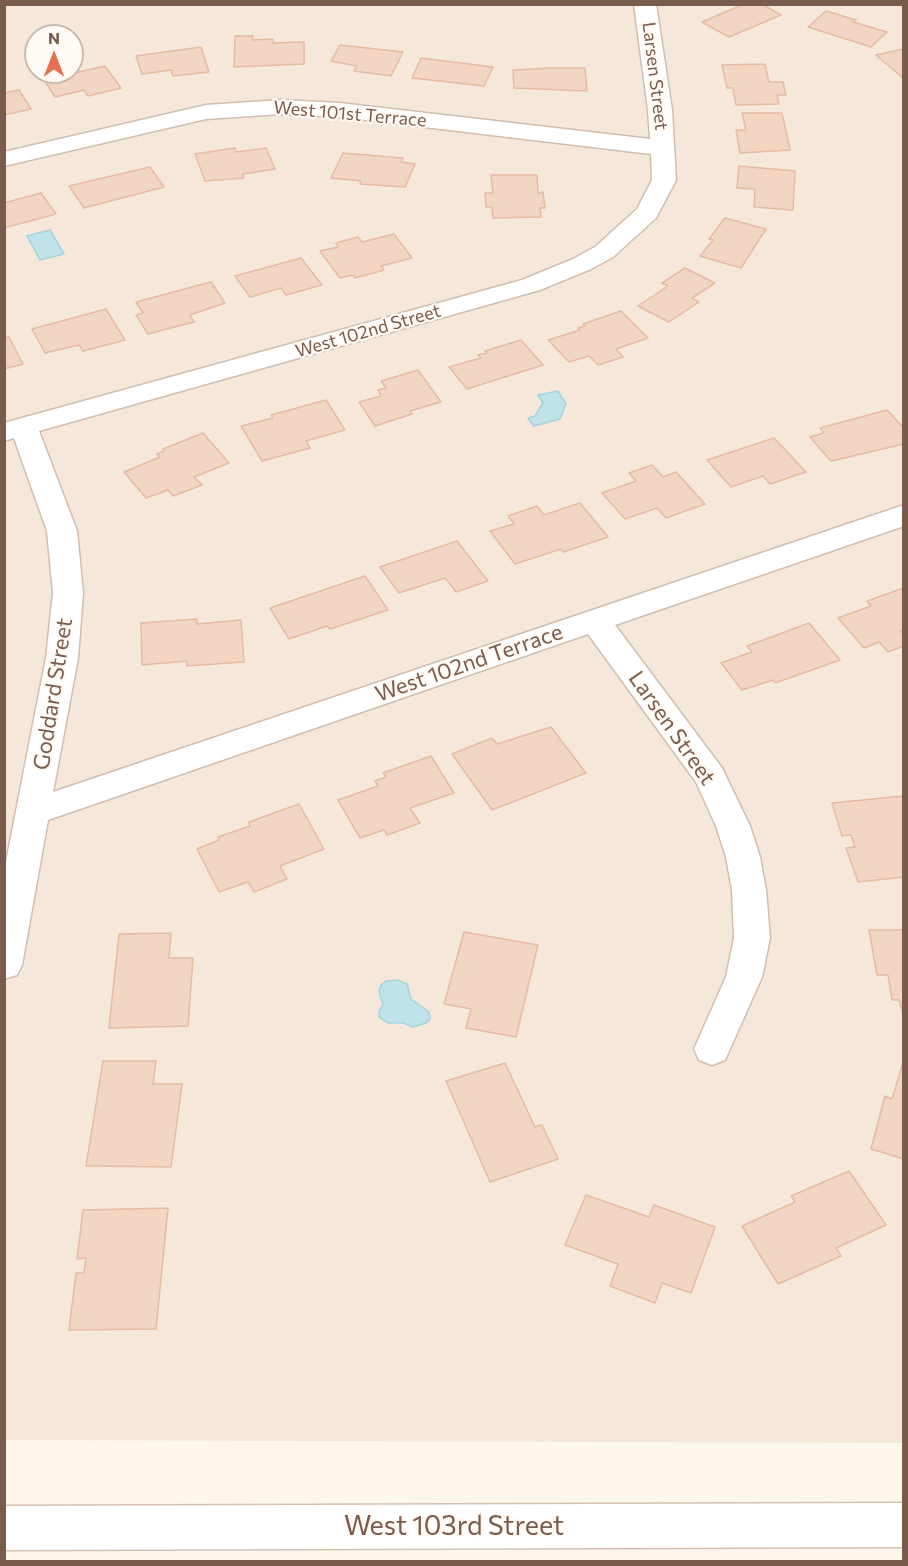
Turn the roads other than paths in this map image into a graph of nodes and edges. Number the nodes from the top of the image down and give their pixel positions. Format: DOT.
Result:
graph roads {
  1 [pos="645,4"];
  2 [pos="663,148"];
  3 [pos="4,159"];
  4 [pos="14,429"];
  5 [pos="903,515"];
  6 [pos="594,620"];
  7 [pos="34,812"];
  8 [pos="4,964"];
  9 [pos="712,1049"];
  10 [pos="903,1525"];
  11 [pos="4,1528"];
  1 -- 2 [label="street, Larsen Street"];
  2 -- 3 [label="street, West 101st Terrace"];
  2 -- 4 [label="street, West 102nd Street"];
  4 -- 7 [label="street, Goddard Street"];
  5 -- 6 [label="street, West 102nd Terrace"];
  6 -- 7 [label="street, West 102nd Terrace"];
  6 -- 9 [label="street, Larsen Street"];
  7 -- 8 [label="street, Goddard Street"];
  10 -- 11 [label="street, West 103rd Street"];
}
